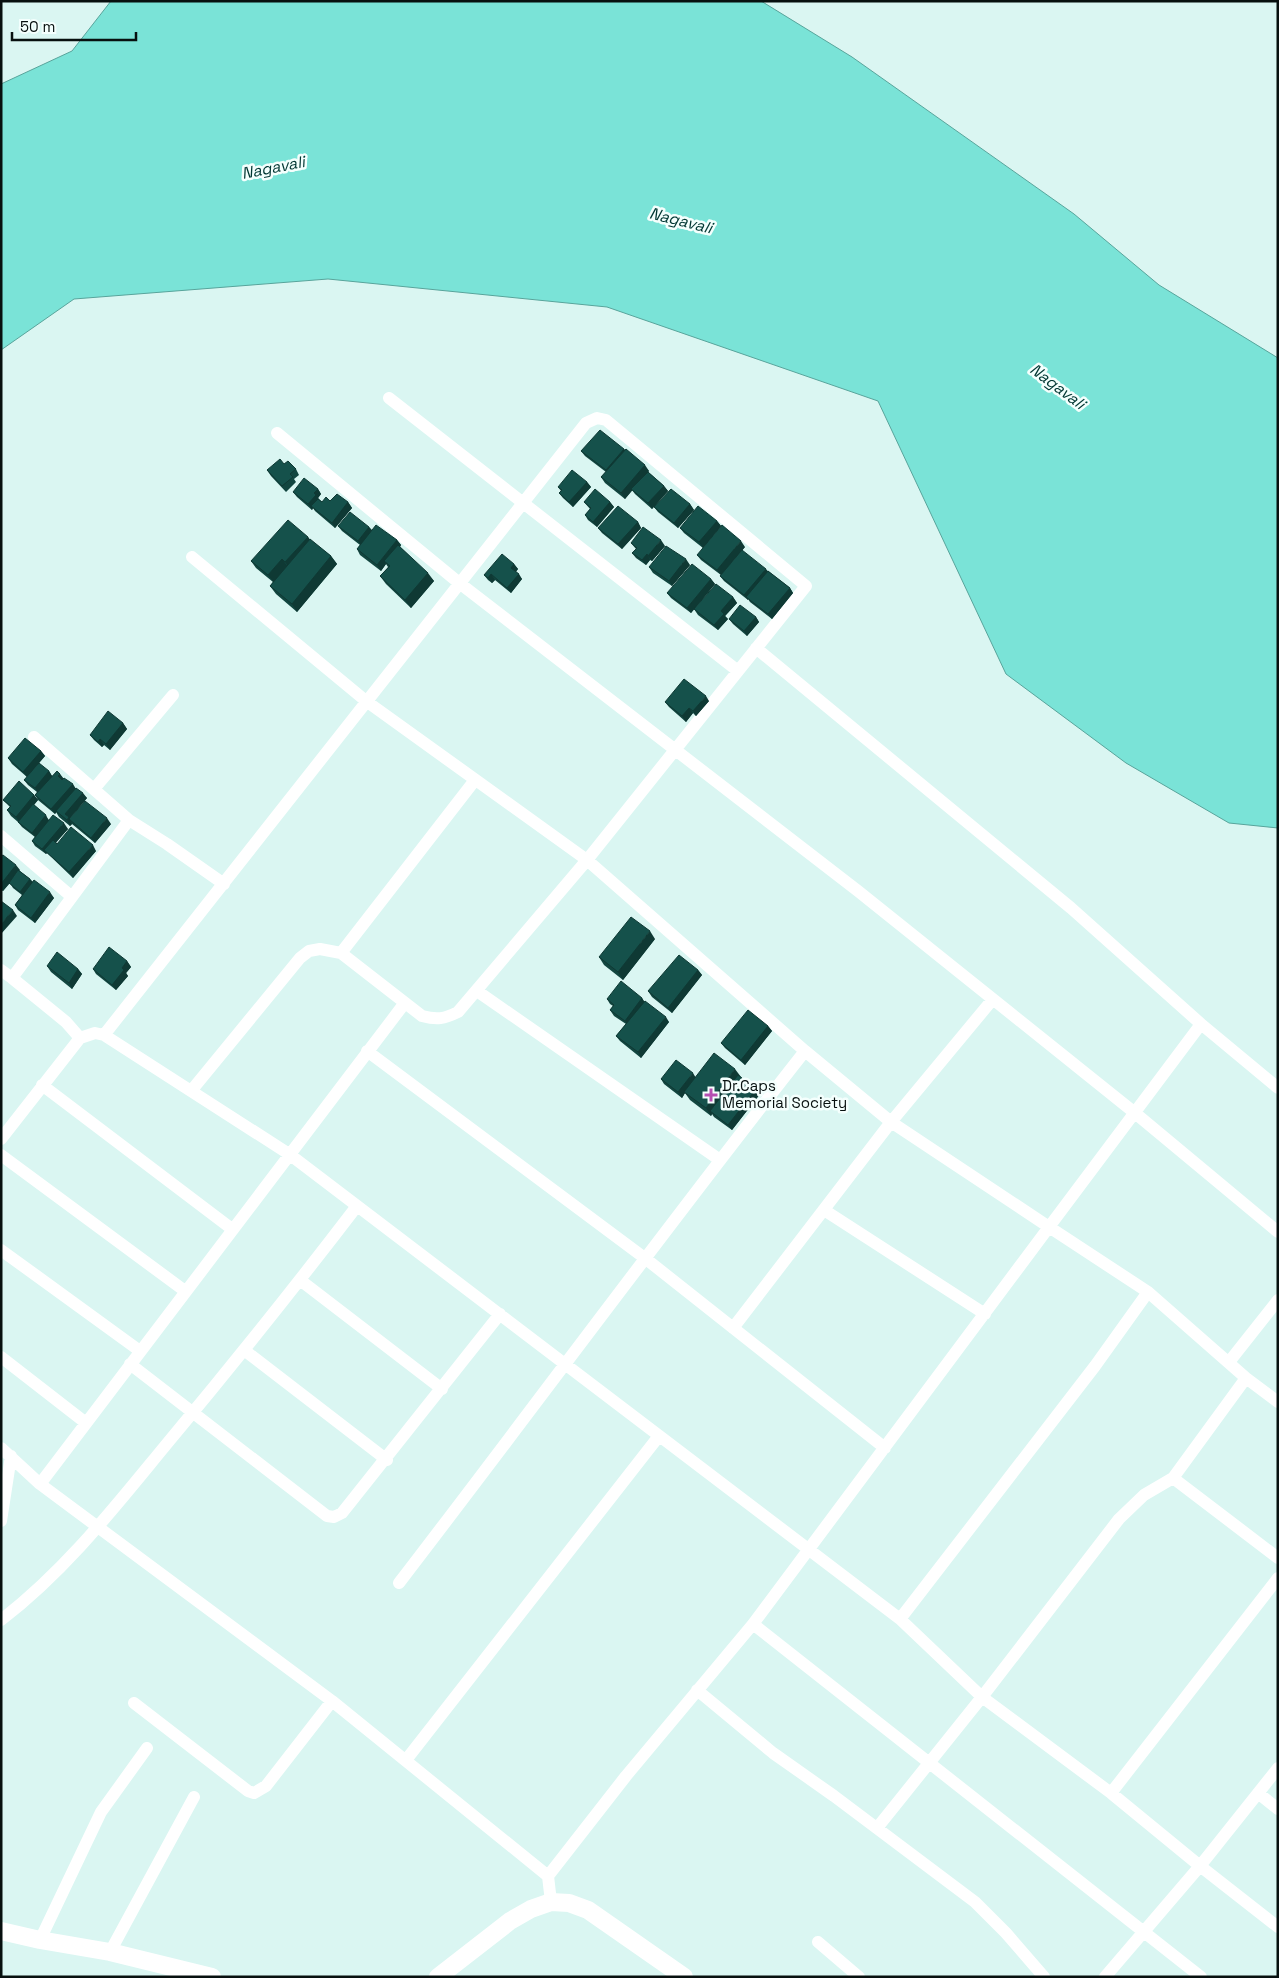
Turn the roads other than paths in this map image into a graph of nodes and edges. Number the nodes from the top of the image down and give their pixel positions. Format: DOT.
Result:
graph roads {
  1 [pos="388,398"];
  2 [pos="277,433"];
  3 [pos="523,504"];
  4 [pos="192,557"];
  5 [pos="458,582"];
  6 [pos="756,648"];
  7 [pos="738,671"];
  8 [pos="173,695"];
  9 [pos="366,701"];
  10 [pos="34,737"];
  11 [pos="676,748"];
  12 [pos="475,780"];
  13 [pos="94,789"];
  14 [pos="128,820"];
  15 [pos="1,836"];
  16 [pos="587,860"];
  17 [pos="224,884"];
  18 [pos="72,897"];
  19 [pos="340,953"];
  20 [pos="6,974"];
  21 [pos="477,991"];
  22 [pos="993,999"];
  23 [pos="404,1004"];
  24 [pos="1201,1024"];
  25 [pos="104,1035"];
  26 [pos="80,1038"];
  27 [pos="367,1051"];
  28 [pos="805,1051"];
  29 [pos="42,1085"];
  30 [pos="1278,1088"];
  31 [pos="191,1091"];
  32 [pos="1135,1113"];
  33 [pos="891,1122"];
  34 [pos="1,1139"];
  35 [pos="289,1154"];
  36 [pos="1,1155"];
  37 [pos="720,1160"];
  38 [pos="357,1206"];
  39 [pos="824,1210"];
  40 [pos="1049,1227"];
  41 [pos="232,1229"];
  42 [pos="1278,1232"];
  43 [pos="1,1250"];
  44 [pos="646,1259"];
  45 [pos="300,1280"];
  46 [pos="186,1291"];
  47 [pos="1148,1292"];
  48 [pos="1278,1300"];
  49 [pos="500,1314"];
  50 [pos="985,1314"];
  51 [pos="733,1328"];
  52 [pos="140,1350"];
  53 [pos="244,1350"];
  54 [pos="1,1357"];
  55 [pos="1229,1362"];
  56 [pos="130,1364"];
  57 [pos="567,1365"];
  58 [pos="1246,1378"];
  59 [pos="442,1389"];
  60 [pos="1278,1402"];
  61 [pos="193,1412"];
  62 [pos="86,1423"];
  63 [pos="660,1436"];
  64 [pos="885,1448"];
  65 [pos="6,1452"];
  66 [pos="386,1460"];
  67 [pos="1173,1478"];
  68 [pos="40,1484"];
  69 [pos="1,1521"];
  70 [pos="97,1528"];
  71 [pos="809,1550"];
  72 [pos="1278,1558"];
  73 [pos="1278,1578"];
  74 [pos="399,1583"];
  75 [pos="900,1619"];
  76 [pos="1,1620"];
  77 [pos="753,1624"];
  78 [pos="697,1690"];
  79 [pos="982,1697"];
  80 [pos="332,1701"];
  81 [pos="134,1704"];
  82 [pos="146,1748"];
  83 [pos="406,1760"];
  84 [pos="929,1763"];
  85 [pos="1278,1768"];
  86 [pos="1111,1793"];
  87 [pos="1258,1793"];
  88 [pos="194,1797"];
  89 [pos="1278,1809"];
  90 [pos="877,1828"];
  91 [pos="1200,1866"];
  92 [pos="548,1876"];
  93 [pos="551,1902"];
  94 [pos="1278,1927"];
  95 [pos="1,1931"];
  96 [pos="1144,1933"];
  97 [pos="40,1940"];
  98 [pos="818,1942"];
  99 [pos="110,1952"];
  100 [pos="212,1977"];
  101 [pos="438,1977"];
  102 [pos="684,1977"];
  103 [pos="859,1977"];
  104 [pos="1044,1977"];
  105 [pos="1104,1977"];
  106 [pos="1201,1977"];
  1 -- 3 [label="street"];
  2 -- 5 [label="street"];
  3 -- 5 [label="street"];
  3 -- 6 [label="street"];
  3 -- 7 [label="street"];
  4 -- 9 [label="street"];
  5 -- 9 [label="street"];
  5 -- 11 [label="street"];
  6 -- 7 [label="street"];
  6 -- 24 [label="street"];
  7 -- 11 [label="street"];
  8 -- 13 [label="street"];
  9 -- 12 [label="street"];
  9 -- 17 [label="street"];
  10 -- 13 [label="street"];
  11 -- 16 [label="street"];
  11 -- 22 [label="street"];
  12 -- 16 [label="street"];
  12 -- 19 [label="street"];
  13 -- 14 [label="street"];
  14 -- 17 [label="street"];
  14 -- 18 [label="street"];
  15 -- 18 [label="street"];
  16 -- 21 [label="street"];
  16 -- 28 [label="street"];
  17 -- 25 [label="street"];
  18 -- 20 [label="street"];
  19 -- 23 [label="street"];
  19 -- 31 [label="street"];
  20 -- 26 [label="street"];
  21 -- 23 [label="street"];
  21 -- 37 [label="street"];
  22 -- 32 [label="street"];
  22 -- 33 [label="street"];
  23 -- 27 [label="street"];
  24 -- 30 [label="street"];
  24 -- 32 [label="street"];
  25 -- 26 [label="street"];
  25 -- 31 [label="street"];
  26 -- 29 [label="street"];
  27 -- 35 [label="street"];
  27 -- 44 [label="street"];
  28 -- 33 [label="street"];
  28 -- 37 [label="street"];
  29 -- 34 [label="street"];
  29 -- 41 [label="street"];
  31 -- 35 [label="street"];
  32 -- 40 [label="street"];
  32 -- 42 [label="street"];
  33 -- 39 [label="street"];
  33 -- 40 [label="street"];
  35 -- 38 [label="street"];
  35 -- 41 [label="street"];
  36 -- 46 [label="street"];
  37 -- 44 [label="street"];
  38 -- 45 [label="street"];
  38 -- 49 [label="street"];
  39 -- 50 [label="street"];
  39 -- 51 [label="street"];
  40 -- 47 [label="street"];
  40 -- 50 [label="street"];
  41 -- 46 [label="street"];
  43 -- 52 [label="street"];
  44 -- 51 [label="street"];
  44 -- 57 [label="street"];
  45 -- 53 [label="street"];
  45 -- 59 [label="street"];
  46 -- 52 [label="street"];
  47 -- 55 [label="street"];
  47 -- 75 [label="street"];
  48 -- 55 [label="street"];
  49 -- 57 [label="street"];
  49 -- 59 [label="street"];
  50 -- 64 [label="street"];
  51 -- 64 [label="street"];
  52 -- 56 [label="street"];
  53 -- 61 [label="street"];
  53 -- 66 [label="street"];
  54 -- 62 [label="street"];
  55 -- 58 [label="street"];
  56 -- 61 [label="street"];
  56 -- 62 [label="street"];
  57 -- 63 [label="street"];
  57 -- 74 [label="street"];
  58 -- 60 [label="street"];
  58 -- 67 [label="street"];
  59 -- 66 [label="street"];
  61 -- 66 [label="street"];
  61 -- 70 [label="street"];
  62 -- 68 [label="street"];
  63 -- 71 [label="street"];
  63 -- 83 [label="street"];
  64 -- 71 [label="street"];
  65 -- 68 [label="street"];
  65 -- 69 [label="street"];
  67 -- 72 [label="street"];
  67 -- 79 [label="street"];
  68 -- 70 [label="street"];
  70 -- 76 [label="street"];
  70 -- 80 [label="street"];
  71 -- 75 [label="street"];
  71 -- 77 [label="street"];
  73 -- 86 [label="street"];
  75 -- 79 [label="street"];
  77 -- 78 [label="street"];
  77 -- 84 [label="street"];
  78 -- 90 [label="street"];
  78 -- 92 [label="street"];
  79 -- 84 [label="street"];
  79 -- 86 [label="street"];
  80 -- 81 [label="street"];
  80 -- 83 [label="street"];
  82 -- 97 [label="street"];
  83 -- 92 [label="street"];
  84 -- 90 [label="street"];
  84 -- 96 [label="street"];
  85 -- 87 [label="street"];
  86 -- 91 [label="street"];
  87 -- 89 [label="street"];
  87 -- 91 [label="street"];
  88 -- 99 [label="street"];
  90 -- 104 [label="street"];
  91 -- 94 [label="street"];
  91 -- 96 [label="street"];
  92 -- 93 [label="street"];
  93 -- 101 [label="main road"];
  93 -- 102 [label="main road"];
  95 -- 97 [label="main road"];
  96 -- 105 [label="street"];
  96 -- 106 [label="street"];
  97 -- 99 [label="main road"];
  98 -- 103 [label="street"];
  99 -- 100 [label="main road"];
}
